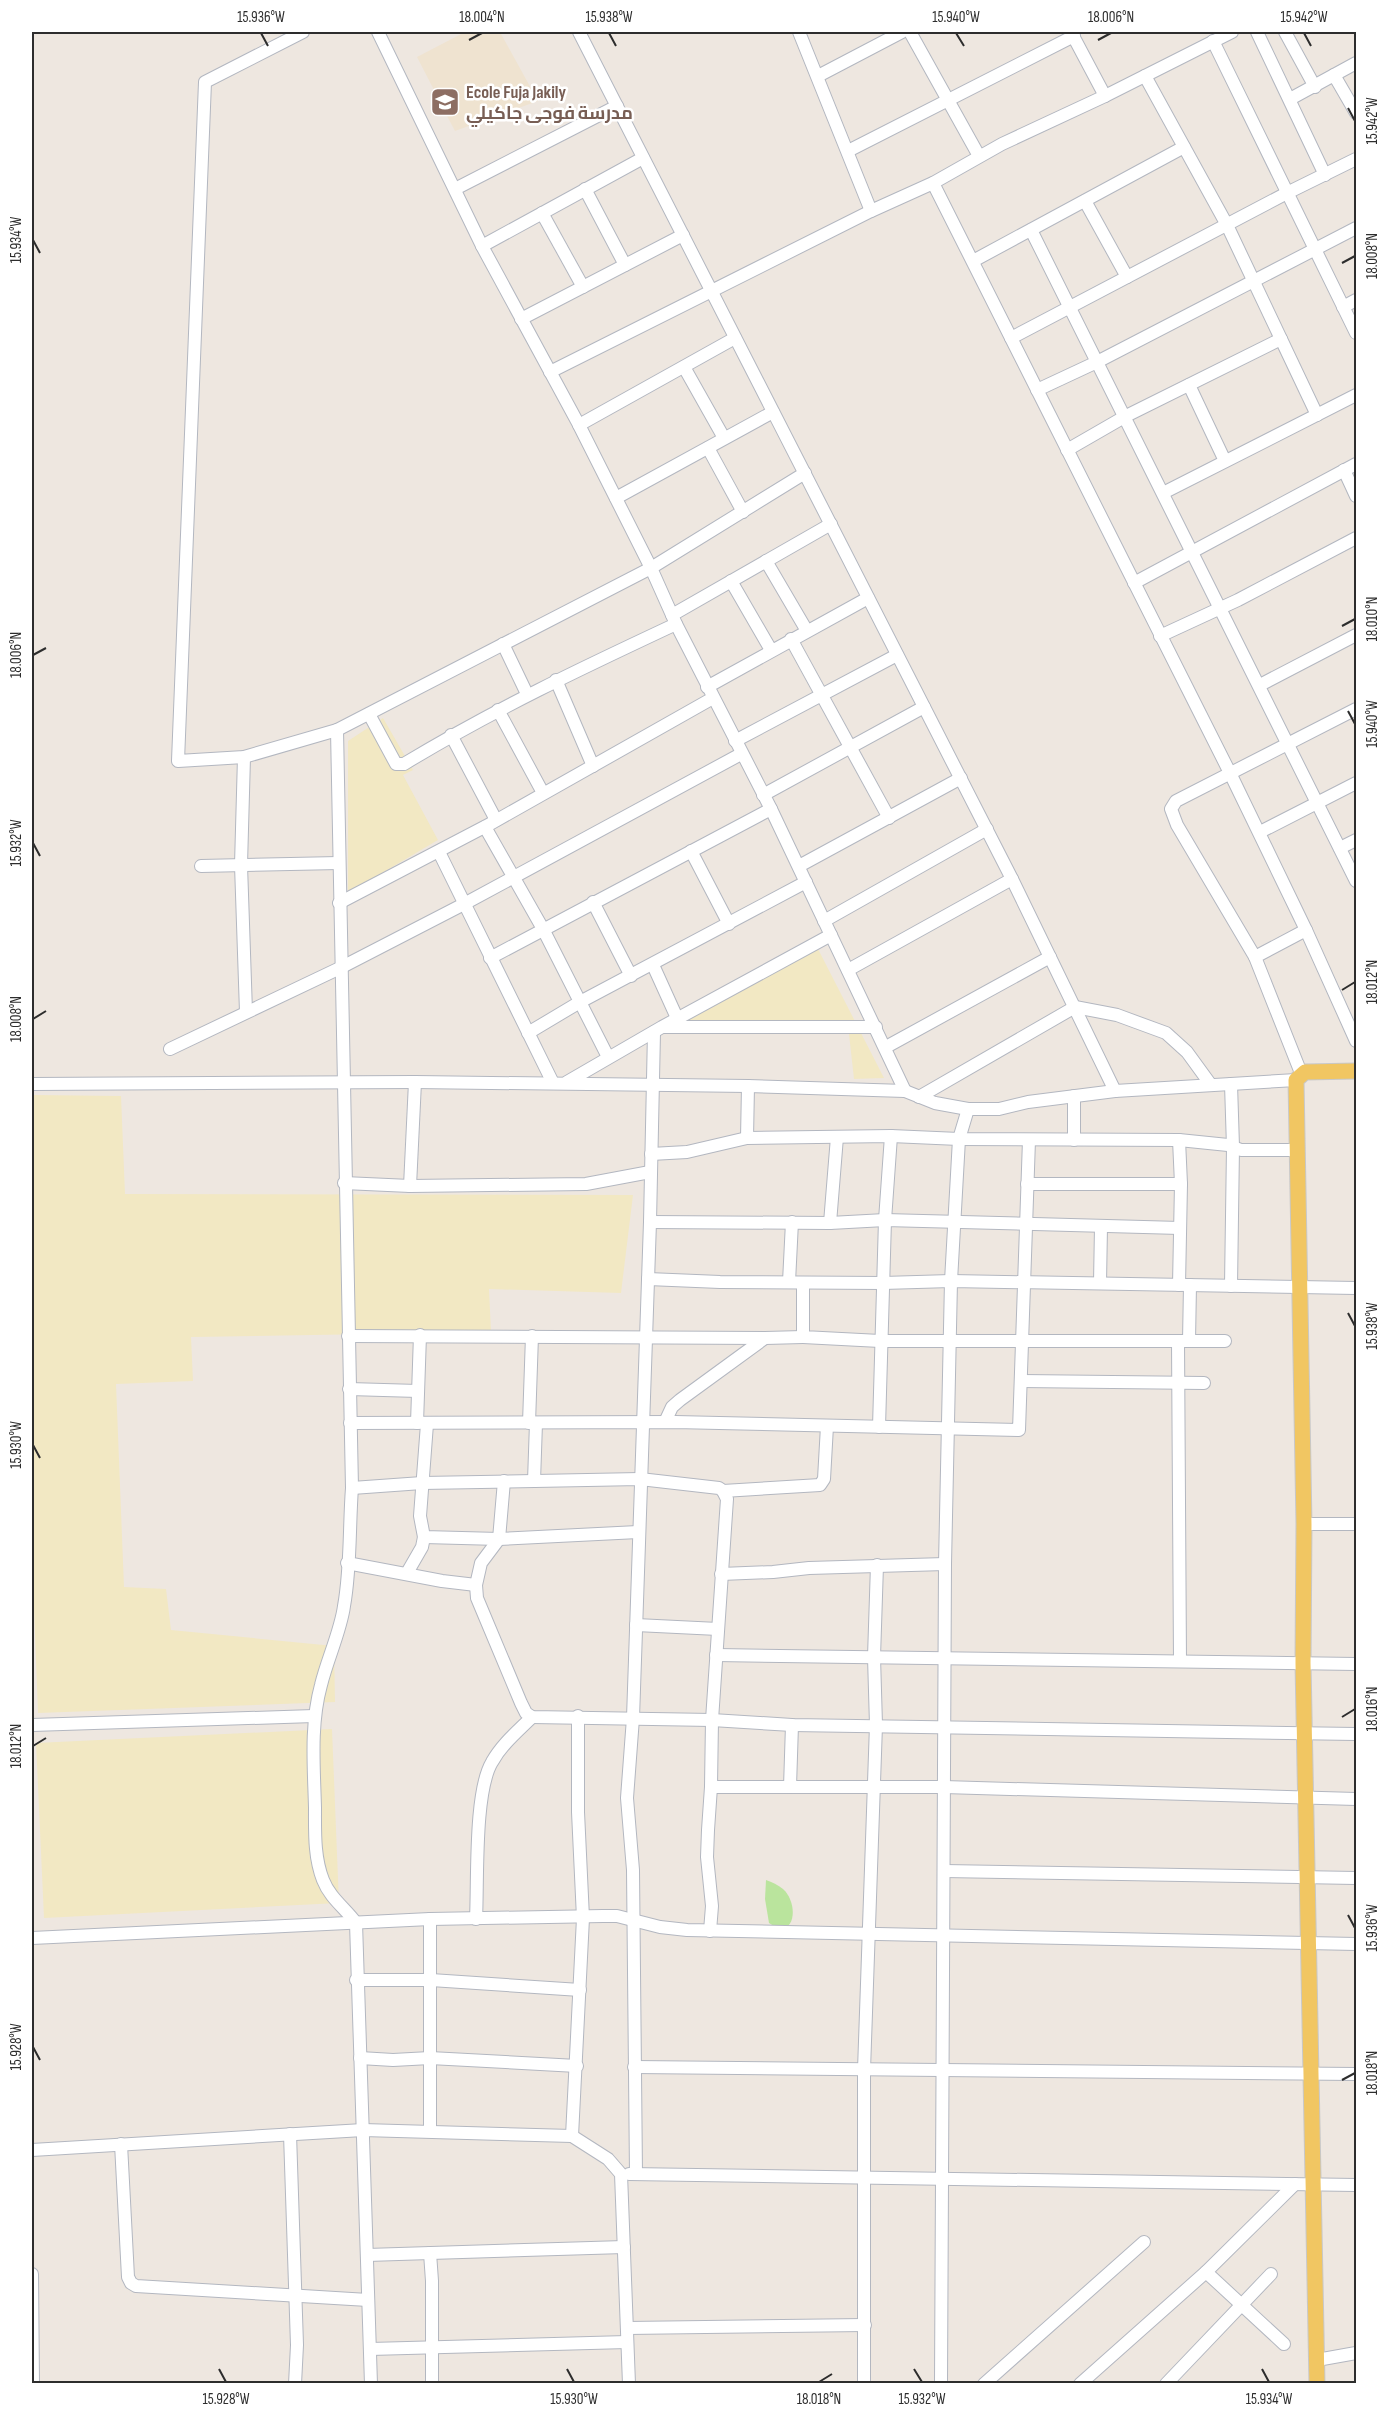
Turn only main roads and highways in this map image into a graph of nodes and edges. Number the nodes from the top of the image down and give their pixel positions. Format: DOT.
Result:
graph roads {
  1 [pos="1356,1071"];
  2 [pos="1317,2384"];
  1 -- 2 [label="main road"];
}
